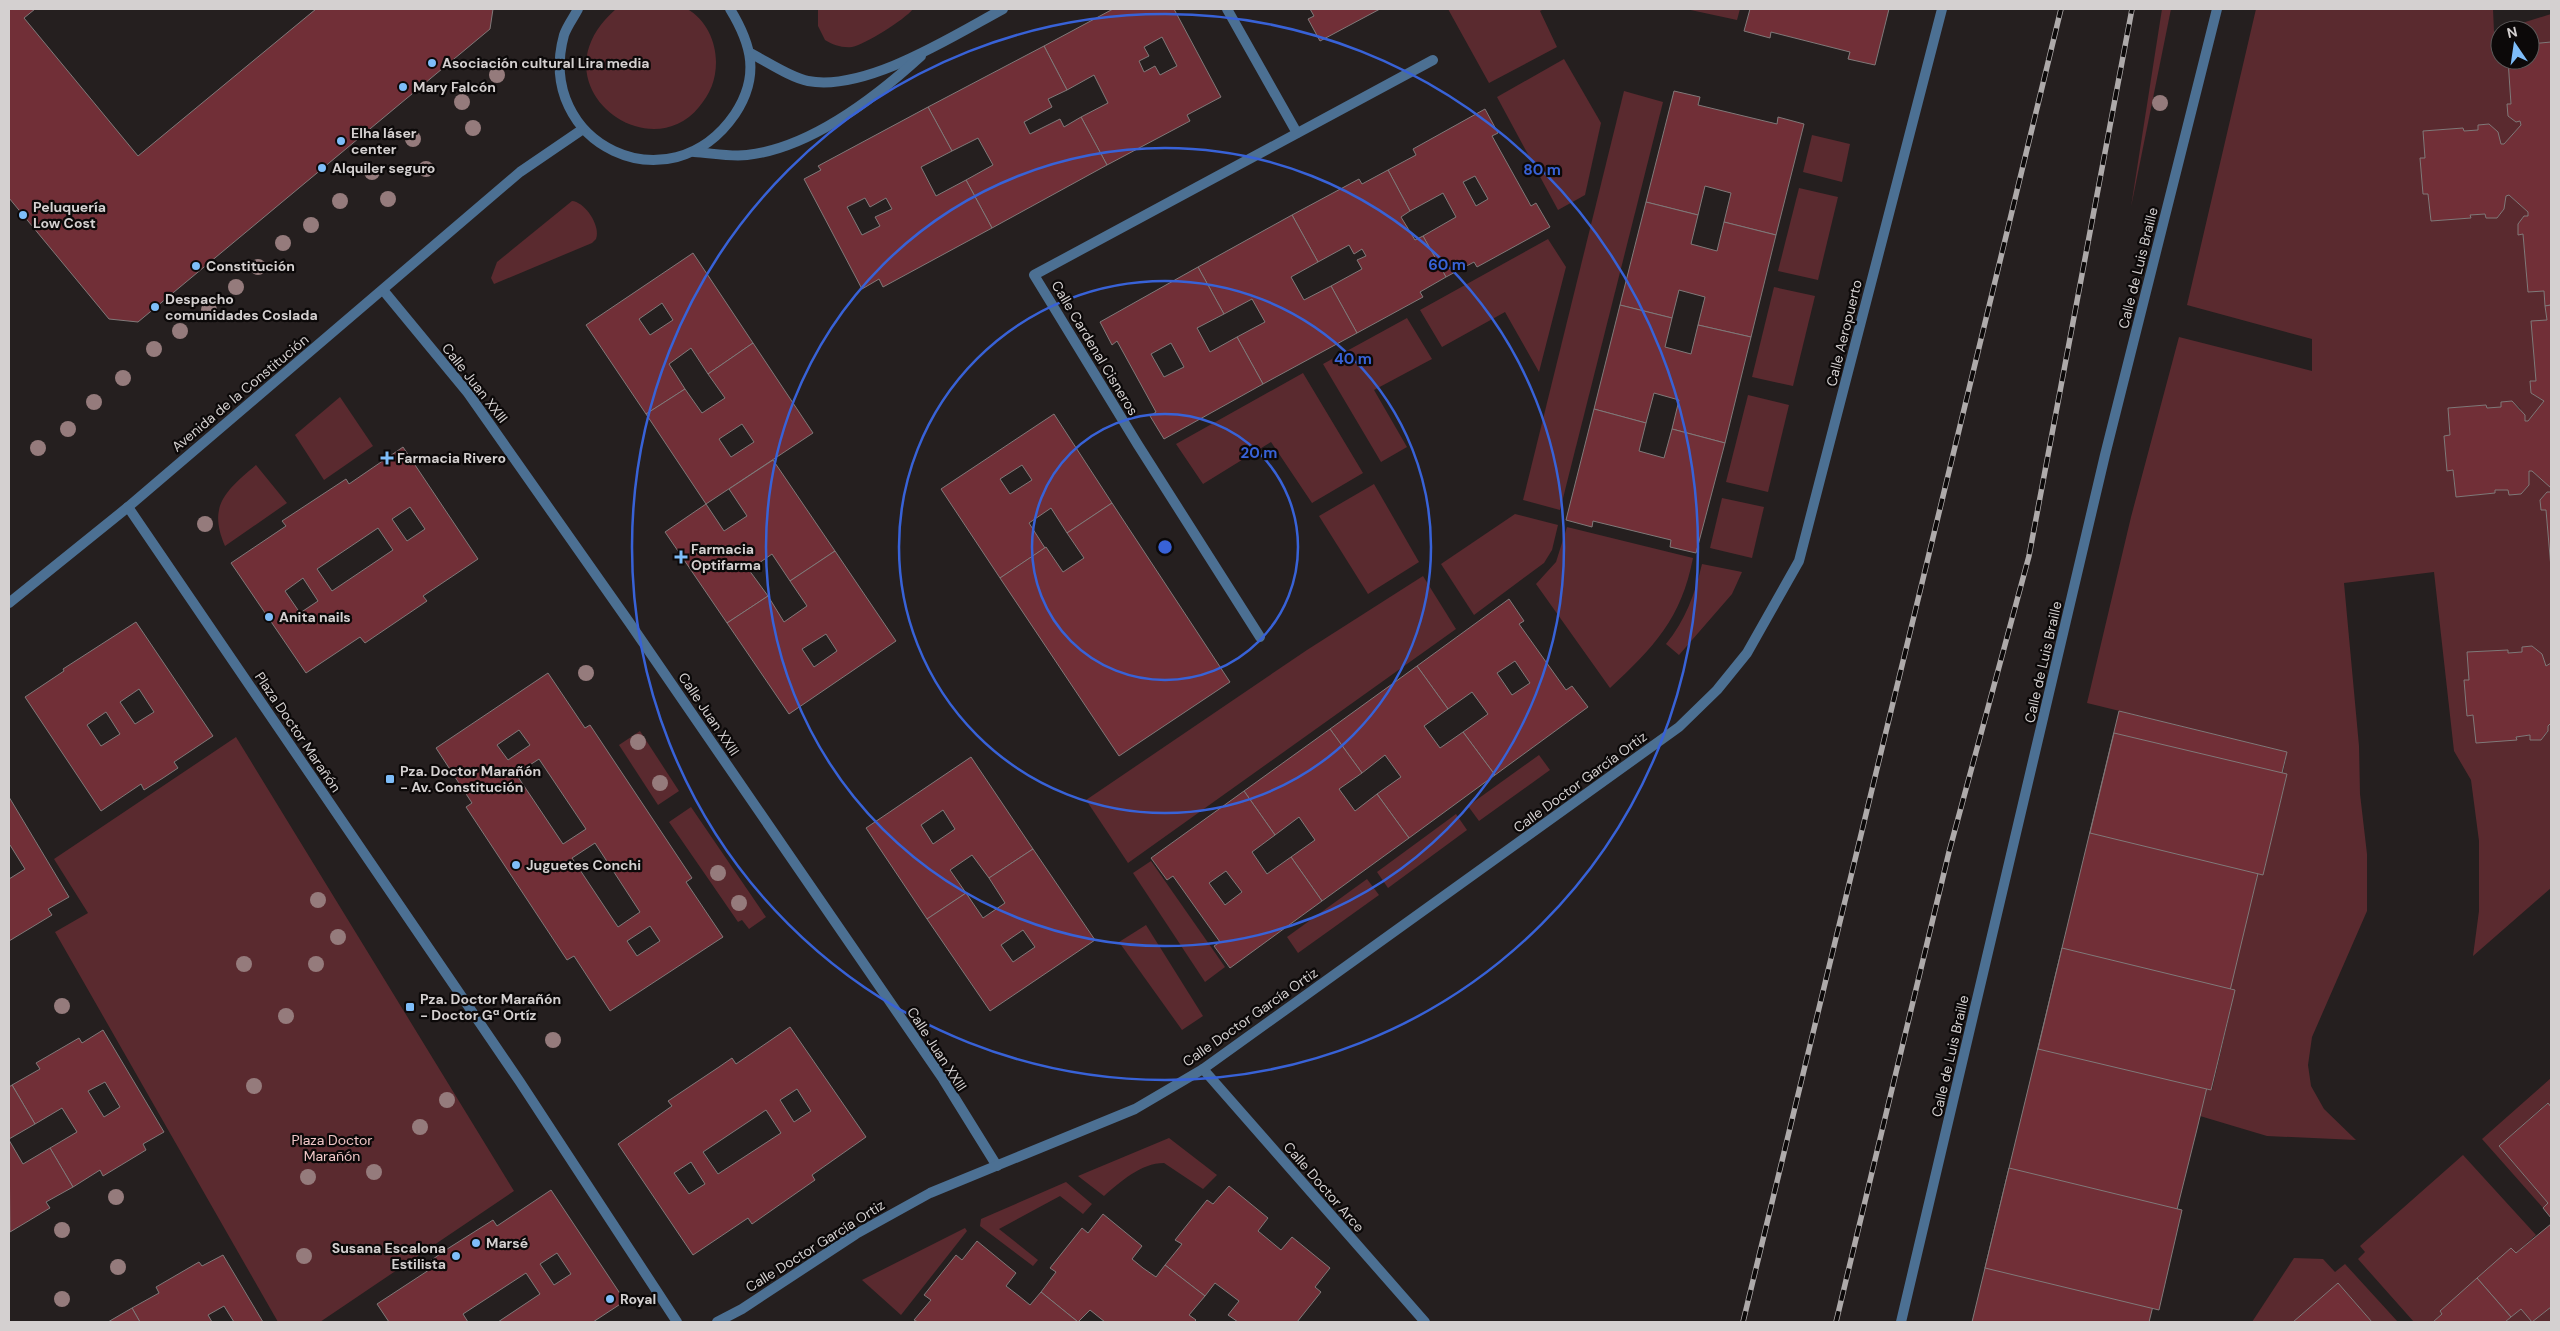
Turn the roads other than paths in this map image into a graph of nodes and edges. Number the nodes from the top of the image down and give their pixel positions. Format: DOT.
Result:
graph roads {
  1 [pos="578,9"];
  2 [pos="730,9"];
  3 [pos="1003,9"];
  4 [pos="1227,9"];
  5 [pos="1942,9"];
  6 [pos="2217,9"];
  7 [pos="927,50"];
  8 [pos="750,53"];
  9 [pos="1433,60"];
  10 [pos="582,129"];
  11 [pos="1297,133"];
  12 [pos="694,152"];
  13 [pos="383,290"];
  14 [pos="128,507"];
  15 [pos="9,603"];
  16 [pos="1260,637"];
  17 [pos="1747,653"];
  18 [pos="1203,1070"];
  19 [pos="997,1166"];
  20 [pos="677,1322"];
  21 [pos="717,1322"];
  22 [pos="1425,1322"];
  23 [pos="1901,1322"];
  1 -- 10 [label="street"];
  2 -- 8 [label="street"];
  3 -- 7 [label="street"];
  4 -- 11 [label="street"];
  5 -- 17 [label="street, Calle Aeropuerto"];
  6 -- 23 [label="street, Calle de Luis Braille"];
  7 -- 8 [label="street"];
  7 -- 12 [label="street"];
  8 -- 12 [label="street"];
  9 -- 11 [label="street, Calle Cardenal Cisneros"];
  10 -- 12 [label="street"];
  10 -- 13 [label="street, Avenida de la Constitución"];
  11 -- 16 [label="street, Calle Cardenal Cisneros"];
  13 -- 14 [label="street, Avenida de la Constitución"];
  13 -- 19 [label="street, Calle Juan XXIII"];
  14 -- 15 [label="street, Avenida de la Constitución"];
  14 -- 20 [label="street, Plaza Doctor Marañón"];
  17 -- 18 [label="street, Calle Doctor García Ortiz"];
  18 -- 19 [label="street, Calle Doctor García Ortiz"];
  18 -- 22 [label="street, Calle Doctor Arce"];
  19 -- 21 [label="street, Calle Doctor García Ortiz"];
}
